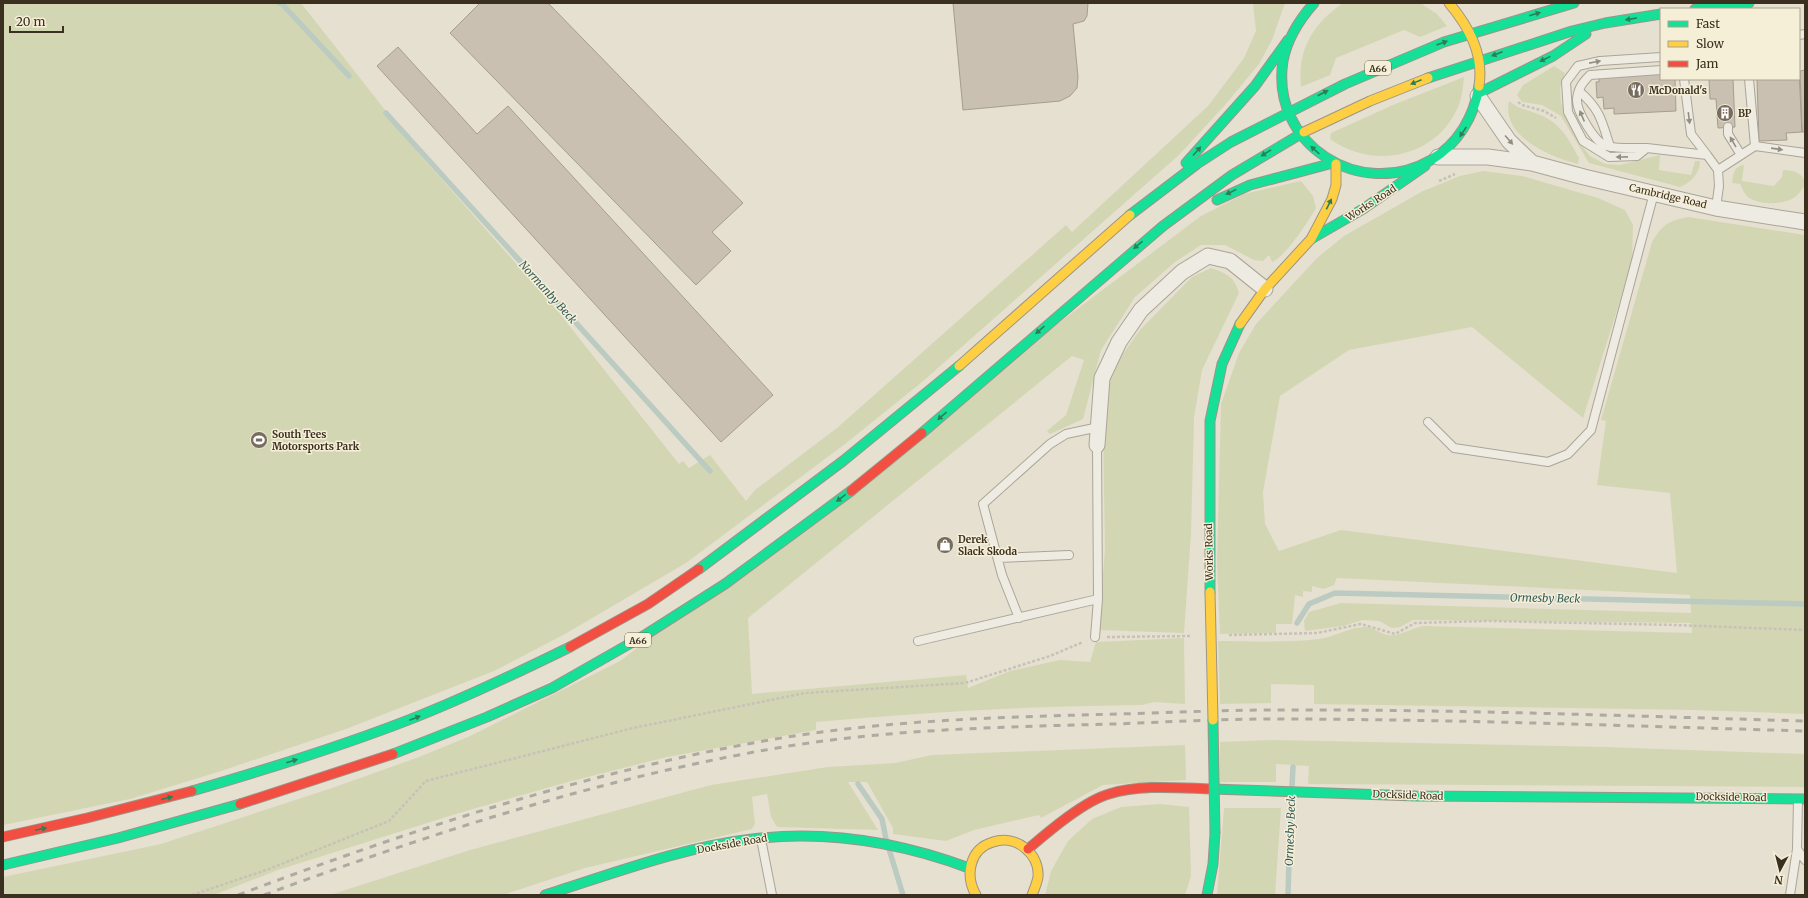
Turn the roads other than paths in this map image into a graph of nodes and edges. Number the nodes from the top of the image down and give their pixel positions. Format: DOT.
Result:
graph roads {
  1 [pos="1314,3"];
  2 [pos="1449,3"];
  3 [pos="1574,3"];
  4 [pos="1749,3"];
  5 [pos="1704,8"];
  6 [pos="1297,10"];
  7 [pos="1660,14"];
  8 [pos="1602,24"];
  9 [pos="1293,31"];
  10 [pos="1471,33"];
  11 [pos="1288,40"];
  12 [pos="1660,57"];
  13 [pos="1479,60"];
  14 [pos="1660,70"];
  15 [pos="1684,80"];
  16 [pos="1749,80"];
  17 [pos="1579,91"];
  18 [pos="1479,95"];
  19 [pos="1288,112"];
  20 [pos="1728,127"];
  21 [pos="1300,133"];
  22 [pos="1754,146"];
  23 [pos="1610,147"];
  24 [pos="1648,148"];
  25 [pos="1805,153"];
  26 [pos="1706,155"];
  27 [pos="1741,155"];
  28 [pos="1434,160"];
  29 [pos="1532,163"];
  30 [pos="1335,164"];
  31 [pos="1718,170"];
  32 [pos="1161,190"];
  33 [pos="1654,193"];
  34 [pos="1716,208"];
  35 [pos="1168,220"];
  36 [pos="1805,222"];
  37 [pos="1311,239"];
  38 [pos="1265,289"];
  39 [pos="1428,422"];
  40 [pos="1099,427"];
  41 [pos="1097,445"];
  42 [pos="1069,555"];
  43 [pos="998,558"];
  44 [pos="1098,599"];
  45 [pos="1019,618"];
  46 [pos="1095,637"];
  47 [pos="918,641"];
  48 [pos="1801,799"];
  49 [pos="3,837"];
  50 [pos="760,838"];
  51 [pos="1028,849"];
  52 [pos="1797,849"];
  53 [pos="1805,860"];
  54 [pos="3,865"];
  55 [pos="969,868"];
  56 [pos="545,895"];
  57 [pos="772,895"];
  58 [pos="976,895"];
  59 [pos="1032,895"];
  60 [pos="1207,895"];
  61 [pos="1790,895"];
  1 -- 9 [label="main road"];
  2 -- 10 [label="main road, Works Road"];
  10 -- 3 [label="main road, A66, one-way"];
  4 -- 5 [label="main road"];
  6 -- 9 [label="main road"];
  7 -- 8 [label="main road, A66, one-way"];
  8 -- 13 [label="main road, A66, one-way"];
  8 -- 18 [label="main road, A66, one-way"];
  9 -- 11 [label="main road"];
  10 -- 13 [label="main road, Works Road"];
  19 -- 10 [label="main road, A66, one-way"];
  11 -- 19 [label="main road"];
  32 -- 11 [label="main road, A66, one-way"];
  24 -- 12 [label="lane, one-way"];
  13 -- 18 [label="main road, Works Road"];
  13 -- 21 [label="main road, A66, one-way"];
  14 -- 17 [label="lane"];
  15 -- 26 [label="lane, one-way"];
  16 -- 22 [label="lane"];
  17 -- 23 [label="lane"];
  23 -- 17 [label="lane, one-way"];
  18 -- 28 [label="main road, Works Road, one-way"];
  18 -- 29 [label="street, Cambridge Road, one-way"];
  19 -- 21 [label="main road"];
  19 -- 32 [label="main road, A66"];
  27 -- 20 [label="lane, one-way"];
  30 -- 21 [label="main road, one-way"];
  21 -- 35 [label="main road, A66, one-way"];
  22 -- 25 [label="lane, one-way"];
  22 -- 27 [label="lane"];
  23 -- 24 [label="lane"];
  24 -- 26 [label="lane"];
  26 -- 31 [label="lane"];
  27 -- 31 [label="lane"];
  28 -- 29 [label="street, Cambridge Road"];
  28 -- 30 [label="main road"];
  28 -- 37 [label="main road, Works Road"];
  29 -- 33 [label="street, Cambridge Road"];
  30 -- 35 [label="main road, A66, one-way"];
  37 -- 30 [label="main road, Works Road, one-way"];
  31 -- 34 [label="lane"];
  49 -- 32 [label="main road, A66, one-way"];
  33 -- 34 [label="street, Cambridge Road"];
  33 -- 39 [label="lane"];
  34 -- 36 [label="street, Cambridge Road"];
  35 -- 54 [label="main road, A66, one-way"];
  37 -- 38 [label="main road, Works Road"];
  38 -- 40 [label="street"];
  38 -- 60 [label="main road, Works Road, bridge"];
  40 -- 41 [label="street"];
  40 -- 43 [label="lane"];
  41 -- 44 [label="lane"];
  42 -- 43 [label="lane"];
  43 -- 45 [label="lane"];
  44 -- 45 [label="lane"];
  44 -- 46 [label="lane"];
  45 -- 47 [label="lane"];
  48 -- 51 [label="main road, Dockside Road"];
  48 -- 52 [label="lane"];
  50 -- 55 [label="main road, Dockside Road"];
  50 -- 56 [label="main road, Dockside Road"];
  50 -- 57 [label="lane"];
  51 -- 55 [label="main road"];
  51 -- 59 [label="main road"];
  52 -- 53 [label="lane"];
  52 -- 61 [label="lane"];
  55 -- 58 [label="main road"];
}
